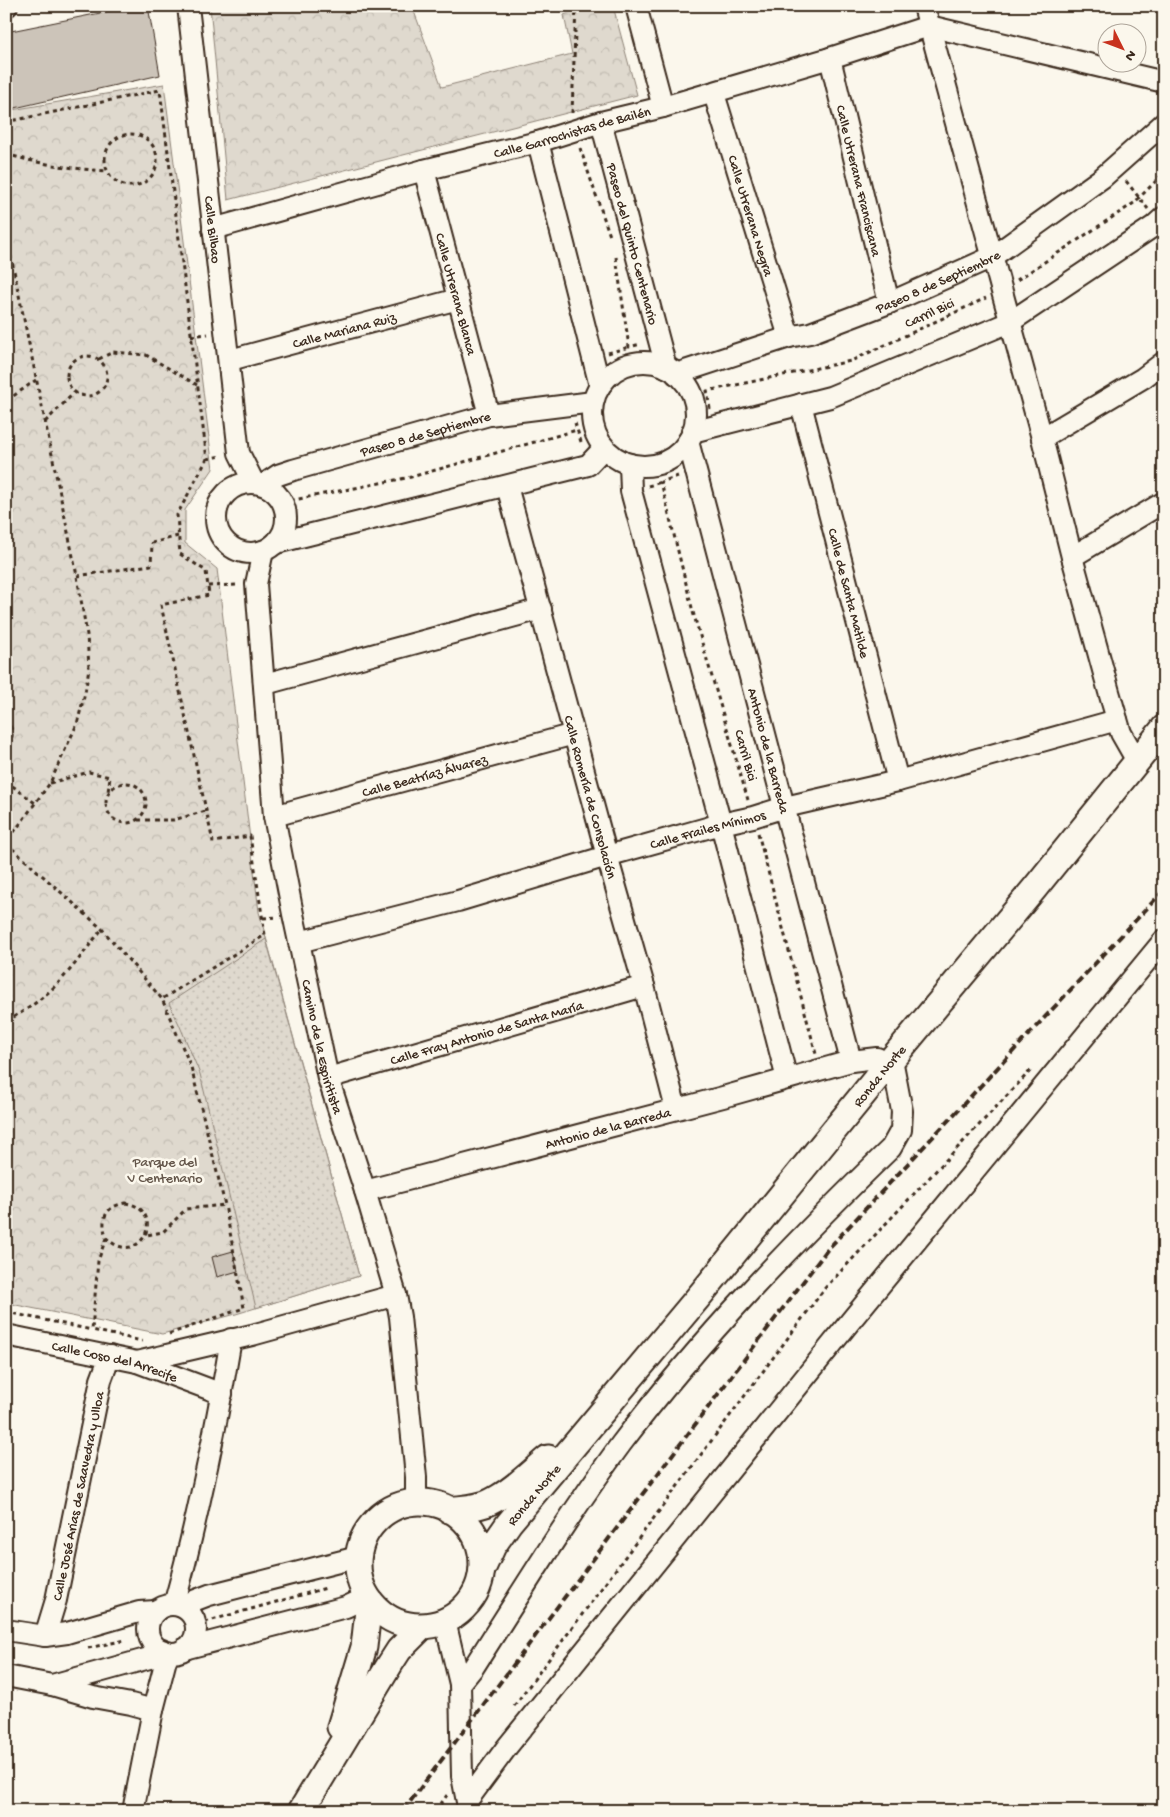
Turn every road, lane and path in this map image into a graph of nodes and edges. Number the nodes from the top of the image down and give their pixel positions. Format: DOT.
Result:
graph roads {
  1 [pos="188,6"];
  2 [pos="636,6"];
  3 [pos="924,6"];
  4 [pos="929,26"];
  5 [pos="830,58"];
  6 [pos="1164,82"];
  7 [pos="714,92"];
  8 [pos="663,107"];
  9 [pos="6,122"];
  10 [pos="601,122"];
  11 [pos="1164,123"];
  12 [pos="538,142"];
  13 [pos="6,154"];
  14 [pos="1116,166"];
  15 [pos="424,170"];
  16 [pos="107,171"];
  17 [pos="1164,173"];
  18 [pos="1139,198"];
  19 [pos="1161,219"];
  20 [pos="213,229"];
  21 [pos="6,232"];
  22 [pos="992,257"];
  23 [pos="1001,290"];
  24 [pos="458,299"];
  25 [pos="889,303"];
  26 [pos="1010,322"];
  27 [pos="789,337"];
  28 [pos="98,359"];
  29 [pos="230,360"];
  30 [pos="1164,362"];
  31 [pos="671,370"];
  32 [pos="36,380"];
  33 [pos="198,386"];
  34 [pos="75,392"];
  35 [pos="597,394"];
  36 [pos="6,398"];
  37 [pos="801,404"];
  38 [pos="572,405"];
  39 [pos="489,415"];
  40 [pos="45,422"];
  41 [pos="712,427"];
  42 [pos="577,430"];
  43 [pos="690,437"];
  44 [pos="1042,438"];
  45 [pos="604,448"];
  46 [pos="239,452"];
  47 [pos="630,464"];
  48 [pos="588,465"];
  49 [pos="696,471"];
  50 [pos="259,484"];
  51 [pos="507,486"];
  52 [pos="227,492"];
  53 [pos="283,502"];
  54 [pos="1164,502"];
  55 [pos="178,536"];
  56 [pos="261,549"];
  57 [pos="1072,557"];
  58 [pos="77,576"];
  59 [pos="256,584"];
  60 [pos="208,586"];
  61 [pos="541,609"];
  62 [pos="265,684"];
  63 [pos="6,719"];
  64 [pos="1117,720"];
  65 [pos="1164,728"];
  66 [pos="574,734"];
  67 [pos="6,749"];
  68 [pos="1137,761"];
  69 [pos="6,781"];
  70 [pos="898,781"];
  71 [pos="50,783"];
  72 [pos="108,793"];
  73 [pos="35,803"];
  74 [pos="785,807"];
  75 [pos="206,811"];
  76 [pos="274,816"];
  77 [pos="753,817"];
  78 [pos="138,820"];
  79 [pos="721,824"];
  80 [pos="6,843"];
  81 [pos="607,856"];
  82 [pos="102,929"];
  83 [pos="1164,940"];
  84 [pos="299,942"];
  85 [pos="644,986"];
  86 [pos="162,999"];
  87 [pos="6,1021"];
  88 [pos="851,1061"];
  89 [pos="890,1061"];
  90 [pos="1035,1065"];
  91 [pos="820,1070"];
  92 [pos="328,1078"];
  93 [pos="787,1080"];
  94 [pos="676,1109"];
  95 [pos="365,1191"];
  96 [pos="224,1205"];
  97 [pos="146,1235"];
  98 [pos="106,1238"];
  99 [pos="396,1295"];
  100 [pos="6,1312"];
  101 [pos="92,1330"];
  102 [pos="6,1334"];
  103 [pos="164,1336"];
  104 [pos="231,1339"];
  105 [pos="146,1342"];
  106 [pos="110,1356"];
  107 [pos="137,1362"];
  108 [pos="222,1394"];
  109 [pos="593,1421"];
  110 [pos="416,1502"];
  111 [pos="450,1510"];
  112 [pos="358,1557"];
  113 [pos="482,1570"];
  114 [pos="326,1588"];
  115 [pos="368,1599"];
  116 [pos="171,1608"];
  117 [pos="205,1622"];
  118 [pos="434,1624"];
  119 [pos="6,1630"];
  120 [pos="45,1636"];
  121 [pos="171,1651"];
  122 [pos="6,1676"];
  123 [pos="460,1684"];
  124 [pos="52,1685"];
  125 [pos="153,1710"];
  126 [pos="510,1712"];
  127 [pos="330,1760"];
  128 [pos="468,1806"];
  129 [pos="133,1811"];
  130 [pos="301,1811"];
  1 -- 20 [label="street, Calle Bilbao"];
  2 -- 8 [label="street"];
  3 -- 4 [label="street"];
  4 -- 5 [label="street, Calle Garrochistas de Bailén"];
  4 -- 6 [label="street"];
  4 -- 22 [label="street"];
  5 -- 7 [label="street, Calle Garrochistas de Bailén"];
  5 -- 25 [label="street, Calle Utrerana Franciscana"];
  7 -- 8 [label="street, Calle Garrochistas de Bailén"];
  7 -- 27 [label="street, Calle Utrerana Negra"];
  8 -- 10 [label="street, Calle Garrochistas de Bailén"];
  9 -- 33 [label="path"];
  10 -- 12 [label="street, Calle Garrochistas de Bailén"];
  10 -- 31 [label="street, Paseo del Quinto Centenario"];
  11 -- 14 [label="street, Paseo 8 de Septiembre"];
  12 -- 15 [label="street, Calle Garrochistas de Bailén"];
  12 -- 35 [label="street"];
  13 -- 16 [label="path"];
  14 -- 18 [label="path"];
  14 -- 22 [label="street, Paseo 8 de Septiembre"];
  15 -- 20 [label="street, Calle Garrochistas de Bailén"];
  15 -- 24 [label="street, Calle Utrerana Blanca"];
  16 -- 16 [label="path"];
  17 -- 18 [label="path, Carril Bici"];
  18 -- 19 [label="path"];
  18 -- 23 [label="path, Carril Bici"];
  19 -- 26 [label="street"];
  20 -- 29 [label="street, Calle Bilbao"];
  21 -- 32 [label="path"];
  22 -- 23 [label="street"];
  22 -- 25 [label="street, Paseo 8 de Septiembre"];
  23 -- 26 [label="street"];
  23 -- 41 [label="path, Carril Bici"];
  24 -- 29 [label="street, Calle Mariana Ruiz"];
  24 -- 39 [label="street, Calle Utrerana Blanca"];
  25 -- 27 [label="street, Paseo 8 de Septiembre"];
  26 -- 37 [label="street"];
  26 -- 44 [label="street"];
  27 -- 31 [label="street, Paseo 8 de Septiembre"];
  28 -- 33 [label="path"];
  28 -- 34 [label="path"];
  28 -- 34 [label="path"];
  29 -- 46 [label="street, Calle Bilbao"];
  30 -- 44 [label="street"];
  31 -- 35 [label="street"];
  31 -- 43 [label="street"];
  32 -- 36 [label="path"];
  32 -- 40 [label="path"];
  33 -- 55 [label="path"];
  34 -- 40 [label="path"];
  35 -- 38 [label="street, Paseo 8 de Septiembre"];
  35 -- 45 [label="street"];
  37 -- 41 [label="street"];
  37 -- 70 [label="street, Calle de Santa Matilde"];
  38 -- 39 [label="street, Paseo 8 de Septiembre"];
  38 -- 42 [label="path"];
  39 -- 50 [label="street, Paseo 8 de Septiembre"];
  40 -- 58 [label="path"];
  41 -- 43 [label="street"];
  42 -- 48 [label="path"];
  42 -- 53 [label="path"];
  43 -- 47 [label="street"];
  43 -- 49 [label="street, Antonio de la Barreda"];
  44 -- 57 [label="street"];
  45 -- 47 [label="street"];
  45 -- 48 [label="street"];
  46 -- 50 [label="street, Calle Bilbao"];
  46 -- 52 [label="street, Calle Bilbao"];
  47 -- 79 [label="street"];
  48 -- 51 [label="street"];
  49 -- 74 [label="street, Antonio de la Barreda"];
  49 -- 77 [label="path, Carril Bici"];
  50 -- 52 [label="street"];
  50 -- 53 [label="street"];
  51 -- 56 [label="street"];
  51 -- 61 [label="street, Calle Romería de Consolación"];
  52 -- 56 [label="street"];
  53 -- 56 [label="street"];
  54 -- 57 [label="street"];
  55 -- 58 [label="path"];
  55 -- 60 [label="path"];
  56 -- 59 [label="street, Camino de la Espiritista"];
  57 -- 64 [label="street"];
  58 -- 71 [label="path"];
  59 -- 60 [label="path"];
  59 -- 62 [label="street, Camino de la Espiritista"];
  60 -- 75 [label="path"];
  61 -- 62 [label="street"];
  61 -- 66 [label="street, Calle Romería de Consolación"];
  62 -- 76 [label="street, Camino de la Espiritista"];
  63 -- 67 [label="path"];
  64 -- 68 [label="street"];
  64 -- 70 [label="street, Calle Frailes Mínimos"];
  65 -- 68 [label="main road, Ronda Norte"];
  66 -- 76 [label="street, Calle Beatríaz Álvarez"];
  66 -- 81 [label="street, Calle Romería de Consolación"];
  68 -- 89 [label="main road, Ronda Norte"];
  69 -- 73 [label="path"];
  70 -- 74 [label="street, Calle Frailes Mínimos"];
  71 -- 72 [label="path"];
  71 -- 73 [label="path"];
  72 -- 78 [label="path"];
  72 -- 78 [label="path"];
  73 -- 80 [label="path"];
  74 -- 77 [label="street, Calle Frailes Mínimos"];
  74 -- 88 [label="street, Antonio de la Barreda"];
  75 -- 78 [label="path"];
  75 -- 86 [label="path"];
  76 -- 84 [label="street, Camino de la Espiritista"];
  77 -- 79 [label="street, Calle Frailes Mínimos"];
  77 -- 91 [label="path, Carril Bici"];
  79 -- 81 [label="street, Calle Frailes Mínimos"];
  79 -- 93 [label="street"];
  80 -- 82 [label="path"];
  81 -- 84 [label="street, Calle Frailes Mínimos"];
  81 -- 85 [label="street, Calle Romería de Consolación"];
  82 -- 86 [label="path"];
  82 -- 87 [label="path"];
  83 -- 128 [label="street"];
  84 -- 92 [label="street, Camino de la Espiritista"];
  85 -- 92 [label="street, Calle Fray Antonio de Santa María"];
  85 -- 94 [label="street, Calle Romería de Consolación"];
  86 -- 96 [label="path"];
  88 -- 89 [label="street, Antonio de la Barreda"];
  88 -- 91 [label="street, Antonio de la Barreda"];
  89 -- 109 [label="main road, Ronda Norte"];
  89 -- 123 [label="street"];
  90 -- 126 [label="path"];
  91 -- 93 [label="street, Antonio de la Barreda"];
  92 -- 95 [label="street, Camino de la Espiritista"];
  93 -- 94 [label="street, Antonio de la Barreda"];
  94 -- 95 [label="street, Antonio de la Barreda"];
  95 -- 99 [label="street, Camino de la Espiritista"];
  96 -- 97 [label="path"];
  96 -- 103 [label="path"];
  97 -- 98 [label="path"];
  97 -- 98 [label="path"];
  98 -- 101 [label="path"];
  99 -- 104 [label="street"];
  99 -- 110 [label="street, Camino de la Espiritista"];
  100 -- 101 [label="path"];
  101 -- 105 [label="path"];
  102 -- 106 [label="street, Calle Coso del Arrecife"];
  104 -- 107 [label="street"];
  104 -- 108 [label="street"];
  106 -- 107 [label="street, Calle Coso del Arrecife"];
  106 -- 120 [label="street, Calle José Arias de Saavedra y Ulloa"];
  107 -- 108 [label="street, Calle Coso del Arrecife"];
  108 -- 116 [label="street"];
  109 -- 111 [label="main road, Ronda Norte"];
  109 -- 113 [label="main road, Ronda Norte"];
  110 -- 111 [label="main road, Ronda Norte"];
  110 -- 112 [label="main road, Ronda Norte"];
  111 -- 113 [label="main road, Ronda Norte"];
  112 -- 115 [label="main road, Ronda Norte"];
  112 -- 116 [label="street"];
  113 -- 118 [label="main road, Ronda Norte"];
  114 -- 117 [label="path"];
  115 -- 118 [label="main road, Ronda Norte"];
  115 -- 121 [label="street"];
  115 -- 127 [label="main road, Ronda Norte"];
  116 -- 120 [label="street"];
  116 -- 121 [label="street"];
  116 -- 121 [label="street"];
  118 -- 123 [label="street"];
  118 -- 127 [label="main road, Ronda Norte"];
  119 -- 120 [label="street"];
  121 -- 124 [label="street"];
  121 -- 125 [label="street"];
  122 -- 124 [label="street"];
  123 -- 128 [label="street"];
  124 -- 125 [label="street"];
  125 -- 129 [label="street"];
  127 -- 130 [label="main road, Ronda Norte"];
}
